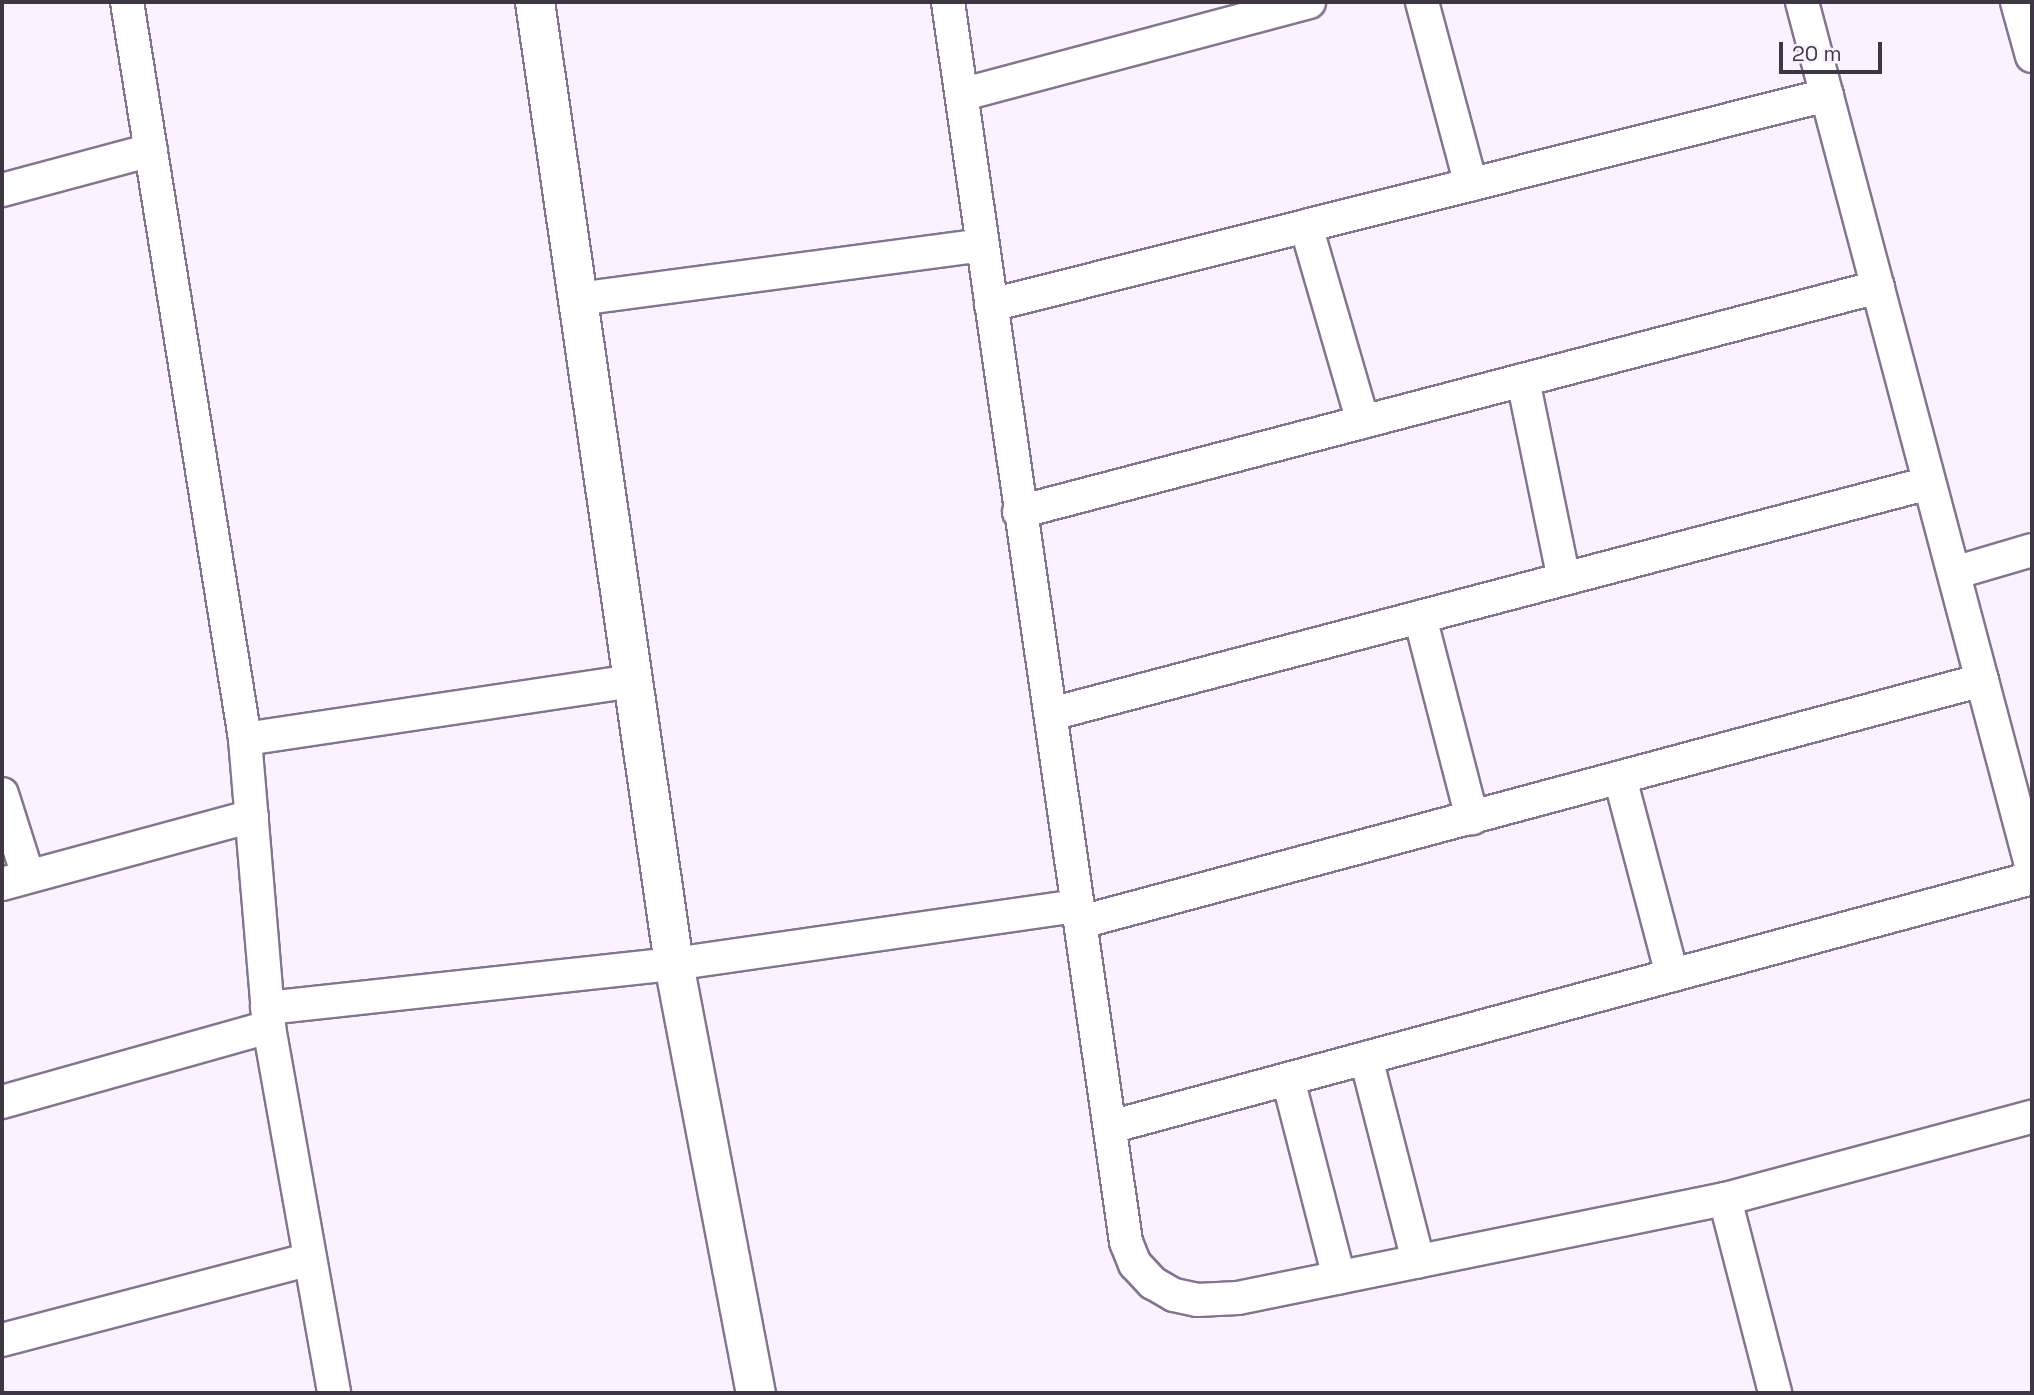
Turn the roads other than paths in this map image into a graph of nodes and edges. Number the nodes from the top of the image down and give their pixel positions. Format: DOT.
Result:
graph roads {
  1 [pos="127,2"];
  2 [pos="535,2"];
  3 [pos="948,2"];
  4 [pos="1309,2"];
  5 [pos="1422,2"];
  6 [pos="1802,2"];
  7 [pos="2017,2"];
  8 [pos="2032,56"];
  9 [pos="964,94"];
  10 [pos="1827,95"];
  11 [pos="151,150"];
  12 [pos="1471,185"];
  13 [pos="2,190"];
  14 [pos="1306,226"];
  15 [pos="981,245"];
  16 [pos="1878,287"];
  17 [pos="578,299"];
  18 [pos="991,305"];
  19 [pos="1523,380"];
  20 [pos="1363,422"];
  21 [pos="1929,483"];
  22 [pos="1019,512"];
  23 [pos="2032,550"];
  24 [pos="1954,573"];
  25 [pos="1564,579"];
  26 [pos="1420,617"];
  27 [pos="1982,680"];
  28 [pos="633,681"];
  29 [pos="1051,714"];
  30 [pos="245,739"];
  31 [pos="1619,778"];
  32 [pos="2,794"];
  33 [pos="252,816"];
  34 [pos="1472,818"];
  35 [pos="2032,869"];
  36 [pos="2032,878"];
  37 [pos="15,880"];
  38 [pos="1080,914"];
  39 [pos="674,964"];
  40 [pos="1672,975"];
  41 [pos="268,1018"];
  42 [pos="1366,1058"];
  43 [pos="1288,1079"];
  44 [pos="2,1102"];
  45 [pos="2032,1117"];
  46 [pos="1110,1127"];
  47 [pos="1725,1199"];
  48 [pos="310,1259"];
  49 [pos="1418,1261"];
  50 [pos="1339,1278"];
  51 [pos="2,1339"];
  52 [pos="334,1393"];
  53 [pos="756,1393"];
  54 [pos="1775,1393"];
  1 -- 11 [label="street"];
  2 -- 17 [label="street"];
  3 -- 9 [label="street"];
  4 -- 9 [label="street"];
  5 -- 12 [label="street"];
  6 -- 10 [label="street"];
  7 -- 8 [label="street"];
  9 -- 15 [label="street"];
  10 -- 12 [label="street"];
  10 -- 16 [label="street"];
  11 -- 13 [label="street"];
  11 -- 30 [label="street"];
  12 -- 14 [label="street"];
  14 -- 18 [label="street"];
  14 -- 20 [label="street"];
  15 -- 17 [label="street"];
  15 -- 18 [label="street"];
  16 -- 19 [label="street"];
  16 -- 21 [label="street"];
  17 -- 28 [label="street"];
  18 -- 22 [label="street"];
  19 -- 20 [label="street"];
  19 -- 25 [label="street"];
  20 -- 22 [label="street"];
  21 -- 24 [label="street"];
  21 -- 25 [label="street"];
  22 -- 29 [label="street"];
  23 -- 24 [label="street"];
  24 -- 27 [label="street"];
  25 -- 26 [label="street"];
  26 -- 29 [label="street"];
  26 -- 34 [label="street"];
  27 -- 31 [label="street"];
  27 -- 35 [label="street"];
  28 -- 30 [label="street"];
  28 -- 39 [label="street"];
  29 -- 38 [label="street"];
  30 -- 33 [label="street"];
  31 -- 34 [label="street"];
  31 -- 40 [label="street"];
  32 -- 37 [label="street"];
  33 -- 37 [label="street"];
  33 -- 41 [label="street"];
  34 -- 38 [label="street"];
  36 -- 40 [label="street"];
  38 -- 39 [label="street"];
  38 -- 46 [label="street"];
  39 -- 41 [label="street"];
  39 -- 53 [label="street"];
  40 -- 42 [label="street"];
  41 -- 44 [label="street"];
  41 -- 48 [label="street"];
  42 -- 43 [label="street"];
  42 -- 49 [label="street"];
  43 -- 46 [label="street"];
  43 -- 50 [label="street"];
  45 -- 47 [label="street"];
  46 -- 50 [label="street"];
  47 -- 49 [label="street"];
  47 -- 54 [label="street"];
  48 -- 51 [label="street"];
  48 -- 52 [label="street"];
  49 -- 50 [label="street"];
}
